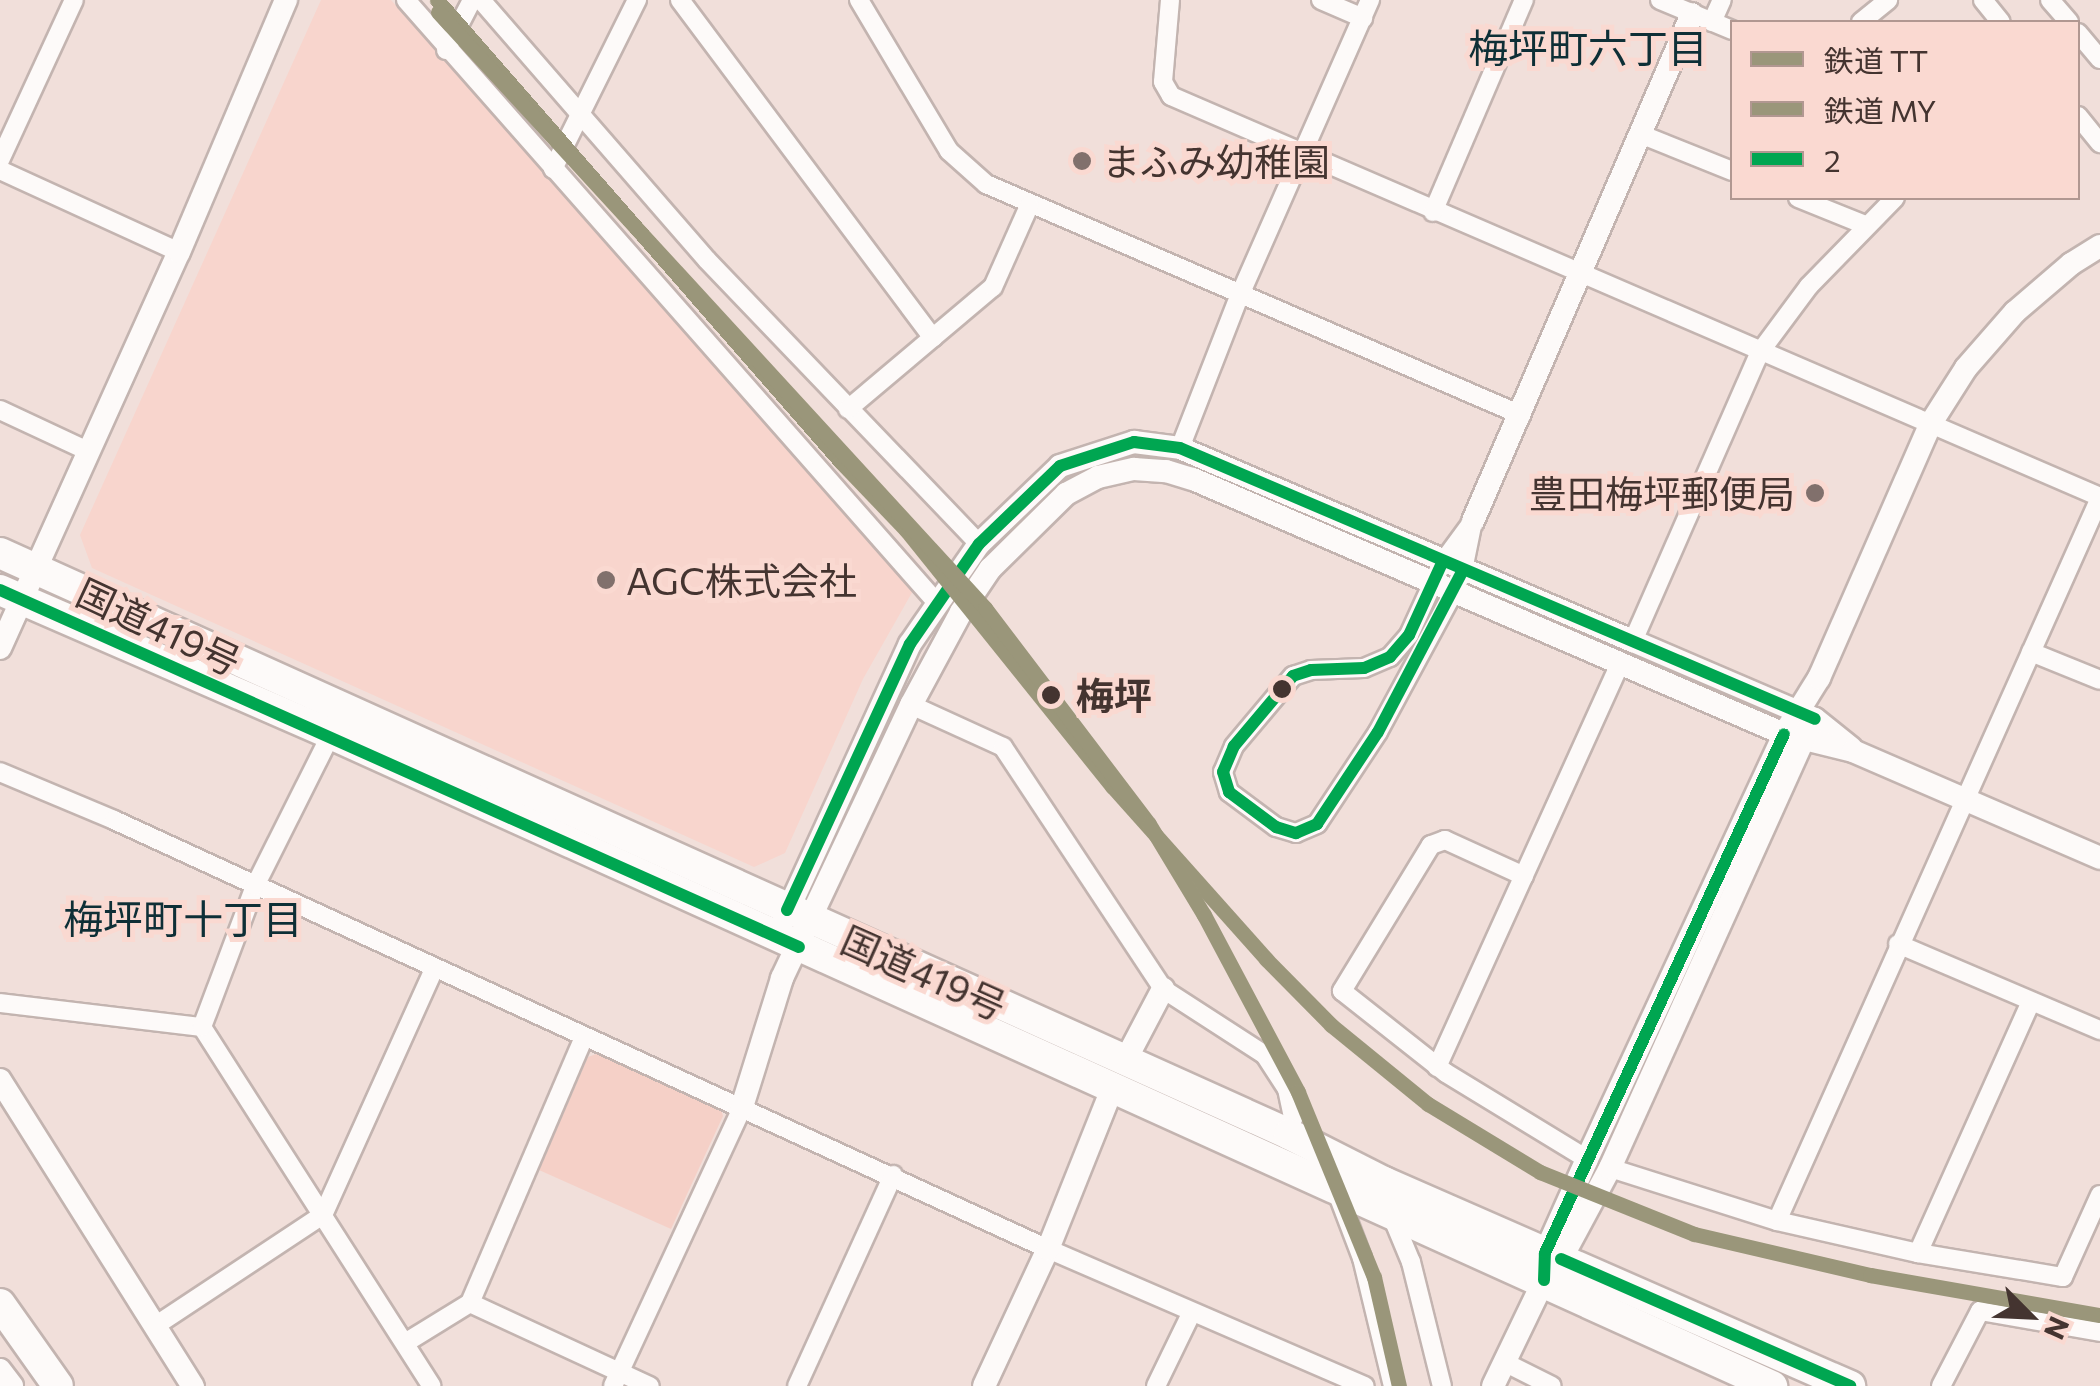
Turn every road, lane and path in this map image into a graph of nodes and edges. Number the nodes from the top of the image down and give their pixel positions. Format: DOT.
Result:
graph roads {
  1 [pos="74,0"];
  2 [pos="286,0"];
  3 [pos="406,0"];
  4 [pos="472,0"];
  5 [pos="481,0"];
  6 [pos="637,0"];
  7 [pos="680,0"];
  8 [pos="859,0"];
  9 [pos="1170,0"];
  10 [pos="1321,0"];
  11 [pos="1370,0"];
  12 [pos="1524,0"];
  13 [pos="1660,0"];
  14 [pos="1722,0"];
  15 [pos="1888,0"];
  16 [pos="1983,0"];
  17 [pos="2050,0"];
  18 [pos="1362,18"];
  19 [pos="1702,18"];
  20 [pos="1863,20"];
  21 [pos="1999,20"];
  22 [pos="2066,20"];
  23 [pos="1730,29"];
  24 [pos="2080,35"];
  25 [pos="446,50"];
  26 [pos="2100,59"];
  27 [pos="582,118"];
  28 [pos="2080,118"];
  29 [pos="1640,134"];
  30 [pos="2100,143"];
  31 [pos="1303,157"];
  32 [pos="0,160"];
  33 [pos="553,168"];
  34 [pos="0,170"];
  35 [pos="1730,170"];
  36 [pos="1803,200"];
  37 [pos="1893,200"];
  38 [pos="1029,206"];
  39 [pos="1432,212"];
  40 [pos="1865,225"];
  41 [pos="2100,246"];
  42 [pos="179,252"];
  43 [pos="1580,274"];
  44 [pos="1239,297"];
  45 [pos="933,338"];
  46 [pos="1760,352"];
  47 [pos="848,409"];
  48 [pos="0,410"];
  49 [pos="1520,415"];
  50 [pos="1931,423"];
  51 [pos="1180,448"];
  52 [pos="90,452"];
  53 [pos="2100,498"];
  54 [pos="1473,521"];
  55 [pos="980,544"];
  56 [pos="0,554"];
  57 [pos="34,568"];
  58 [pos="1448,578"];
  59 [pos="10,595"];
  60 [pos="937,603"];
  61 [pos="1634,641"];
  62 [pos="0,648"];
  63 [pos="2032,652"];
  64 [pos="1621,662"];
  65 [pos="2100,680"];
  66 [pos="911,705"];
  67 [pos="1806,715"];
  68 [pos="331,734"];
  69 [pos="1792,738"];
  70 [pos="1853,751"];
  71 [pos="0,772"];
  72 [pos="1966,801"];
  73 [pos="2100,858"];
  74 [pos="1524,876"];
  75 [pos="256,886"];
  76 [pos="794,929"];
  77 [pos="1898,944"];
  78 [pos="434,970"];
  79 [pos="1163,989"];
  80 [pos="2031,1002"];
  81 [pos="0,1003"];
  82 [pos="202,1027"];
  83 [pos="2100,1030"];
  84 [pos="584,1037"];
  85 [pos="1437,1066"];
  86 [pos="1118,1076"];
  87 [pos="0,1080"];
  88 [pos="740,1110"];
  89 [pos="1289,1134"];
  90 [pos="1587,1159"];
  91 [pos="1610,1168"];
  92 [pos="893,1175"];
  93 [pos="1335,1186"];
  94 [pos="2100,1194"];
  95 [pos="1391,1214"];
  96 [pos="323,1215"];
  97 [pos="1777,1221"];
  98 [pos="1048,1248"];
  99 [pos="1918,1253"];
  100 [pos="1550,1264"];
  101 [pos="470,1303"];
  102 [pos="0,1304"];
  103 [pos="1192,1312"];
  104 [pos="155,1326"];
  105 [pos="2100,1332"];
  106 [pos="404,1343"];
  107 [pos="1506,1362"];
  108 [pos="0,1370"];
  109 [pos="616,1379"];
  110 [pos="12,1386"];
  111 [pos="58,1386"];
  112 [pos="193,1386"];
  113 [pos="432,1386"];
  114 [pos="650,1386"];
  115 [pos="797,1386"];
  116 [pos="984,1386"];
  117 [pos="1156,1386"];
  118 [pos="1365,1386"];
  119 [pos="1394,1386"];
  120 [pos="1442,1386"];
  121 [pos="1493,1386"];
  122 [pos="1552,1386"];
  123 [pos="1772,1386"];
  124 [pos="1850,1386"];
  125 [pos="1941,1386"];
  1 -- 32 [label="street"];
  2 -- 42 [label="street"];
  3 -- 25 [label="street"];
  4 -- 25 [label="street"];
  5 -- 27 [label="street"];
  6 -- 27 [label="street"];
  7 -- 45 [label="street"];
  8 -- 38 [label="street"];
  9 -- 31 [label="street"];
  10 -- 18 [label="street"];
  11 -- 18 [label="street"];
  12 -- 39 [label="street"];
  13 -- 19 [label="street"];
  14 -- 19 [label="street"];
  15 -- 20 [label="street"];
  16 -- 21 [label="street"];
  17 -- 22 [label="street"];
  18 -- 31 [label="street"];
  19 -- 23 [label="street"];
  19 -- 29 [label="street"];
  24 -- 26 [label="street"];
  25 -- 33 [label="street"];
  27 -- 33 [label="street"];
  27 -- 47 [label="street"];
  28 -- 30 [label="street"];
  29 -- 35 [label="street"];
  29 -- 43 [label="street"];
  31 -- 39 [label="street"];
  31 -- 44 [label="street"];
  33 -- 60 [label="street"];
  34 -- 42 [label="street"];
  36 -- 40 [label="street"];
  37 -- 40 [label="street"];
  38 -- 44 [label="street"];
  38 -- 45 [label="street"];
  39 -- 43 [label="street"];
  40 -- 46 [label="street"];
  41 -- 50 [label="street"];
  42 -- 52 [label="street"];
  43 -- 46 [label="street"];
  43 -- 49 [label="street"];
  44 -- 49 [label="street"];
  44 -- 51 [label="street"];
  45 -- 47 [label="street"];
  46 -- 50 [label="street"];
  46 -- 61 [label="street"];
  47 -- 55 [label="street"];
  48 -- 52 [label="street"];
  49 -- 54 [label="street"];
  50 -- 53 [label="street"];
  50 -- 67 [label="street"];
  51 -- 55 [label="street"];
  51 -- 58 [label="street"];
  52 -- 57 [label="street"];
  53 -- 63 [label="street"];
  54 -- 58 [label="street"];
  55 -- 60 [label="street"];
  56 -- 57 [label="highway, 国道419号"];
  57 -- 59 [label="street"];
  57 -- 76 [label="highway, 国道419号"];
  58 -- 58 [label="street"];
  58 -- 61 [label="street"];
  58 -- 64 [label="street"];
  58 -- 66 [label="street"];
  59 -- 62 [label="street"];
  59 -- 68 [label="highway, 国道419号"];
  60 -- 76 [label="street"];
  61 -- 67 [label="street"];
  63 -- 65 [label="street"];
  63 -- 72 [label="street"];
  64 -- 69 [label="street"];
  64 -- 74 [label="street"];
  66 -- 76 [label="street"];
  66 -- 79 [label="street"];
  67 -- 69 [label="street"];
  67 -- 70 [label="street"];
  68 -- 75 [label="street"];
  68 -- 76 [label="highway, 国道419号"];
  69 -- 70 [label="street"];
  69 -- 90 [label="street"];
  69 -- 91 [label="street"];
  70 -- 72 [label="street"];
  71 -- 75 [label="street"];
  72 -- 73 [label="street"];
  72 -- 77 [label="street"];
  74 -- 85 [label="street"];
  74 -- 85 [label="street"];
  75 -- 78 [label="street"];
  75 -- 82 [label="street"];
  76 -- 86 [label="highway, 国道419号"];
  76 -- 88 [label="street"];
  77 -- 80 [label="street"];
  77 -- 97 [label="street"];
  78 -- 84 [label="street"];
  78 -- 96 [label="street"];
  79 -- 86 [label="street"];
  79 -- 89 [label="street"];
  80 -- 83 [label="street"];
  80 -- 99 [label="street"];
  81 -- 82 [label="street"];
  82 -- 96 [label="street"];
  84 -- 88 [label="street"];
  84 -- 101 [label="street"];
  85 -- 90 [label="street"];
  86 -- 89 [label="highway, 国道419号"];
  86 -- 93 [label="highway, 国道419号"];
  86 -- 98 [label="street"];
  87 -- 104 [label="street"];
  88 -- 92 [label="street"];
  88 -- 109 [label="street"];
  89 -- 100 [label="highway, 国道419号"];
  90 -- 100 [label="street"];
  91 -- 97 [label="street"];
  91 -- 100 [label="street"];
  92 -- 98 [label="street"];
  92 -- 115 [label="street"];
  93 -- 95 [label="highway, 国道419号"];
  93 -- 119 [label="street"];
  94 -- 99 [label="street"];
  95 -- 100 [label="highway, 国道419号"];
  95 -- 120 [label="street"];
  96 -- 104 [label="street"];
  96 -- 106 [label="street"];
  97 -- 99 [label="street"];
  98 -- 103 [label="street"];
  98 -- 116 [label="street"];
  100 -- 107 [label="street"];
  100 -- 123 [label="highway, 国道419号"];
  100 -- 124 [label="highway, 国道419号"];
  101 -- 106 [label="street"];
  101 -- 109 [label="street"];
  102 -- 111 [label="highway"];
  103 -- 117 [label="street"];
  103 -- 118 [label="street"];
  104 -- 112 [label="street"];
  105 -- 125 [label="street"];
  106 -- 113 [label="street"];
  107 -- 121 [label="street"];
  107 -- 122 [label="street"];
  108 -- 110 [label="street"];
  109 -- 114 [label="street"];
}
